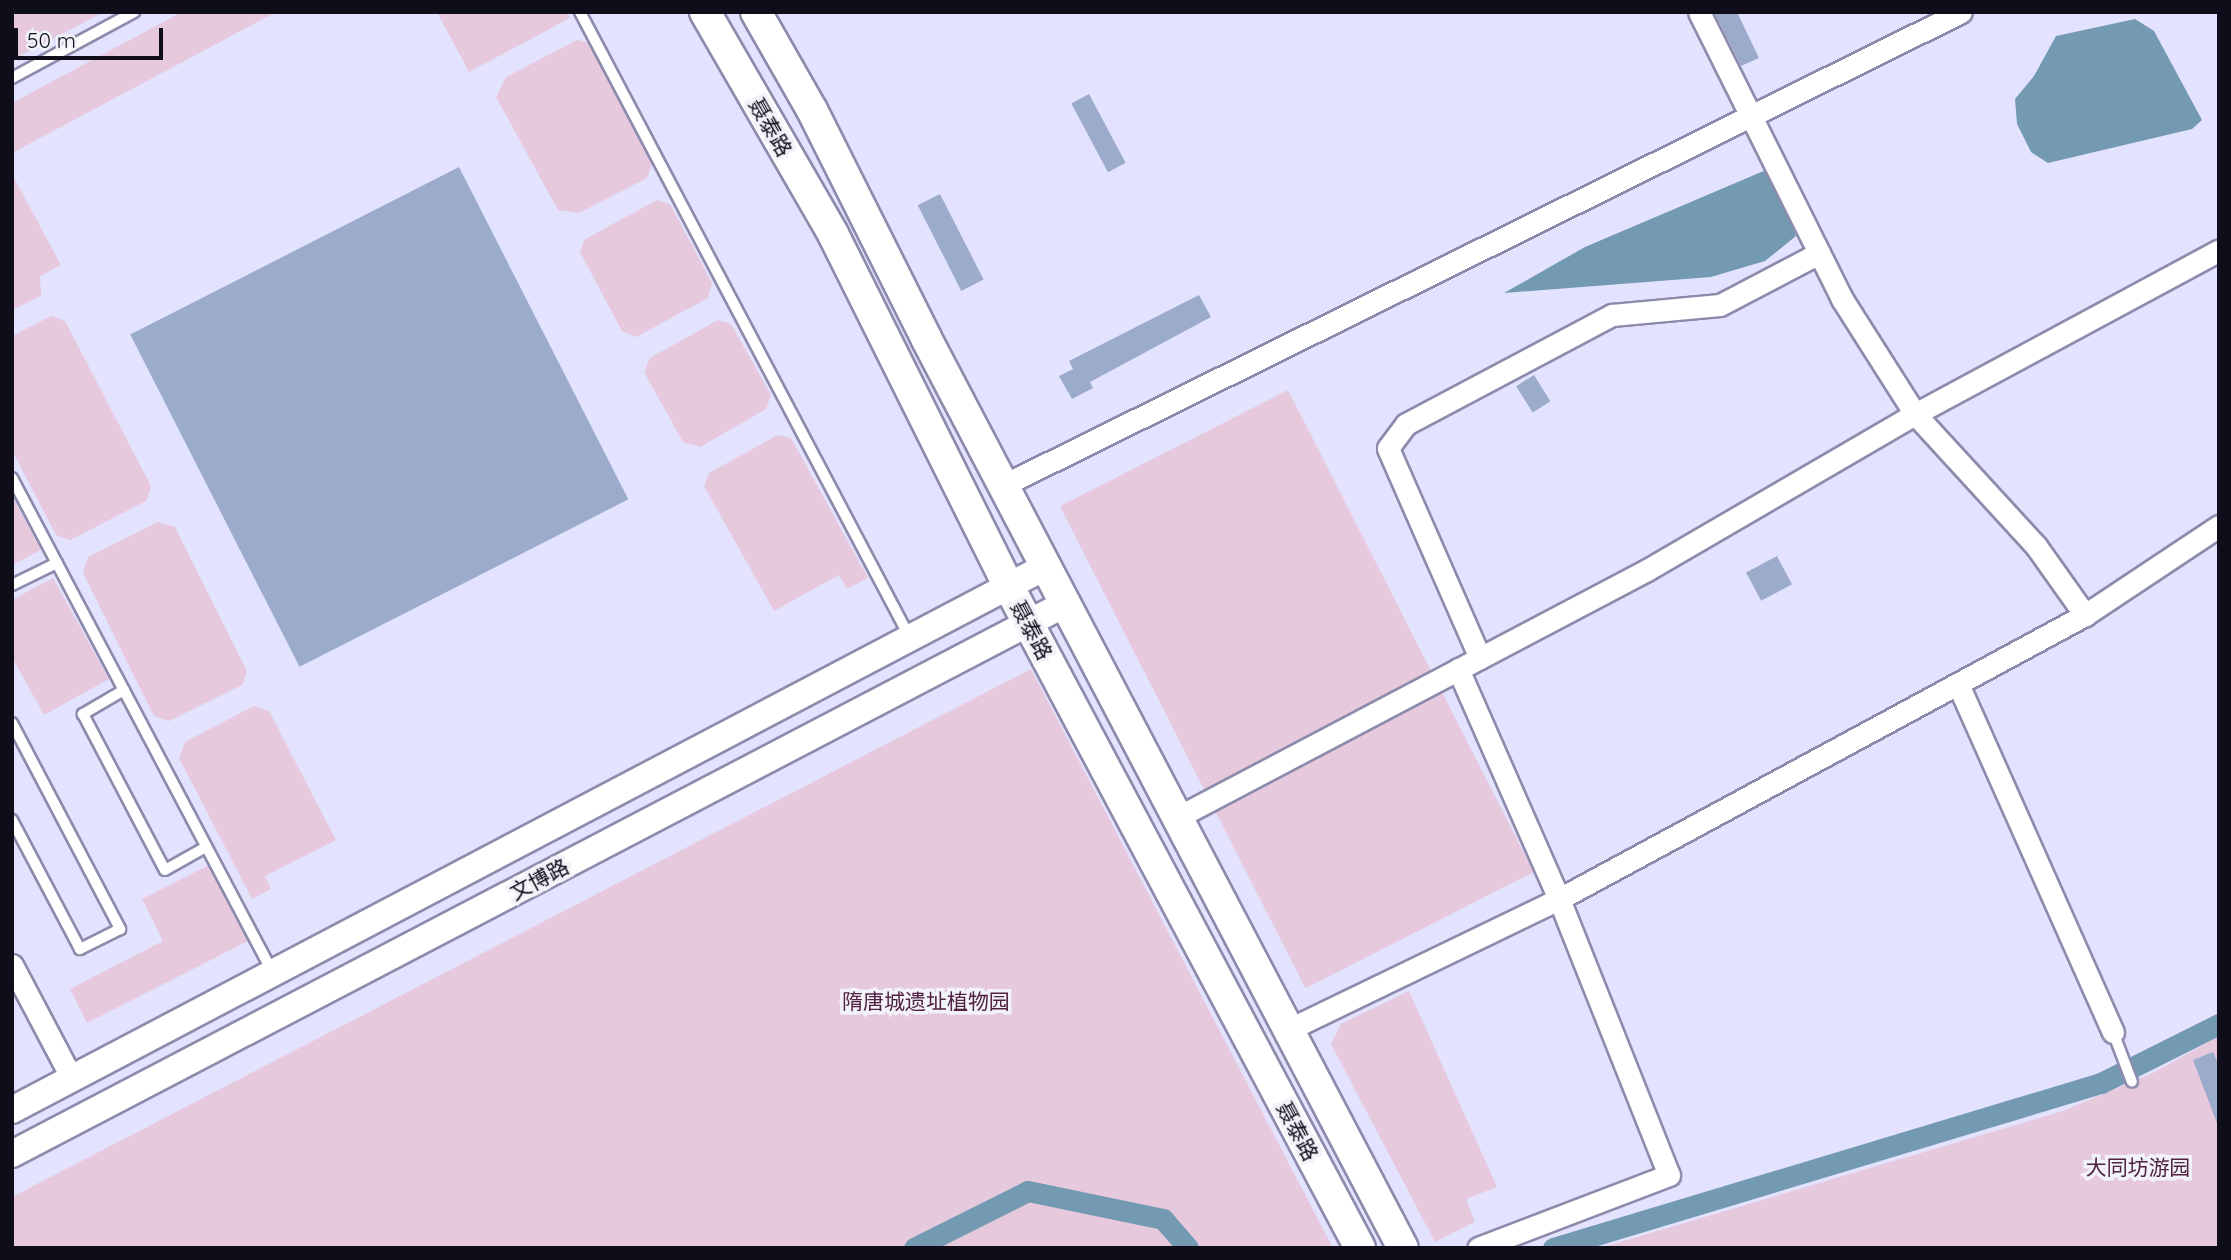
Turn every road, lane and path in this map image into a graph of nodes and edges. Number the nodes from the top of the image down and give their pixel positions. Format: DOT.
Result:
graph roads {
  1 [pos="134,12"];
  2 [pos="580,12"];
  3 [pos="705,12"];
  4 [pos="756,12"];
  5 [pos="1699,12"];
  6 [pos="1961,12"];
  7 [pos="12,78"];
  8 [pos="1750,117"];
  9 [pos="2219,250"];
  10 [pos="1819,253"];
  11 [pos="1915,414"];
  12 [pos="12,478"];
  13 [pos="1006,484"];
  14 [pos="2219,526"];
  15 [pos="57,562"];
  16 [pos="1048,566"];
  17 [pos="12,585"];
  18 [pos="1009,587"];
  19 [pos="1067,603"];
  20 [pos="2085,615"];
  21 [pos="1028,623"];
  22 [pos="910,638"];
  23 [pos="1480,658"];
  24 [pos="1458,669"];
  25 [pos="1958,684"];
  26 [pos="124,690"];
  27 [pos="12,723"];
  28 [pos="1178,817"];
  29 [pos="12,820"];
  30 [pos="206,847"];
  31 [pos="1559,899"];
  32 [pos="12,965"];
  33 [pos="273,973"];
  34 [pos="1292,1028"];
  35 [pos="2113,1032"];
  36 [pos="72,1079"];
  37 [pos="2133,1082"];
  38 [pos="12,1110"];
  39 [pos="12,1154"];
  40 [pos="1360,1248"];
  41 [pos="1403,1248"];
  42 [pos="1478,1248"];
  1 -- 7 [label="lane"];
  2 -- 22 [label="lane"];
  3 -- 18 [label="main road, 聂泰路"];
  4 -- 13 [label="main road, 聂泰路"];
  5 -- 8 [label="street"];
  6 -- 8 [label="street"];
  8 -- 10 [label="street"];
  8 -- 13 [label="street"];
  9 -- 11 [label="street"];
  10 -- 11 [label="street"];
  10 -- 23 [label="street"];
  11 -- 20 [label="street"];
  11 -- 23 [label="street"];
  12 -- 15 [label="lane"];
  13 -- 16 [label="main road, 聂泰路"];
  14 -- 20 [label="street"];
  15 -- 17 [label="lane"];
  15 -- 26 [label="lane"];
  16 -- 18 [label="street, 文博路"];
  16 -- 19 [label="main road, 聂泰路"];
  18 -- 21 [label="main road, 聂泰路"];
  18 -- 22 [label="street, 文博路"];
  19 -- 21 [label="street, 文博路"];
  19 -- 28 [label="main road, 聂泰路"];
  20 -- 25 [label="street"];
  21 -- 39 [label="street, 文博路"];
  21 -- 40 [label="main road, 聂泰路"];
  22 -- 33 [label="street, 文博路"];
  23 -- 24 [label="street"];
  24 -- 28 [label="street"];
  24 -- 31 [label="street"];
  25 -- 31 [label="street"];
  25 -- 35 [label="street"];
  26 -- 30 [label="lane"];
  26 -- 30 [label="lane"];
  27 -- 29 [label="lane"];
  28 -- 34 [label="main road, 聂泰路"];
  30 -- 33 [label="lane"];
  31 -- 34 [label="street"];
  31 -- 42 [label="street"];
  32 -- 36 [label="street"];
  33 -- 36 [label="street, 文博路"];
  34 -- 41 [label="main road, 聂泰路"];
  35 -- 37 [label="lane"];
  36 -- 38 [label="street, 文博路"];
}
